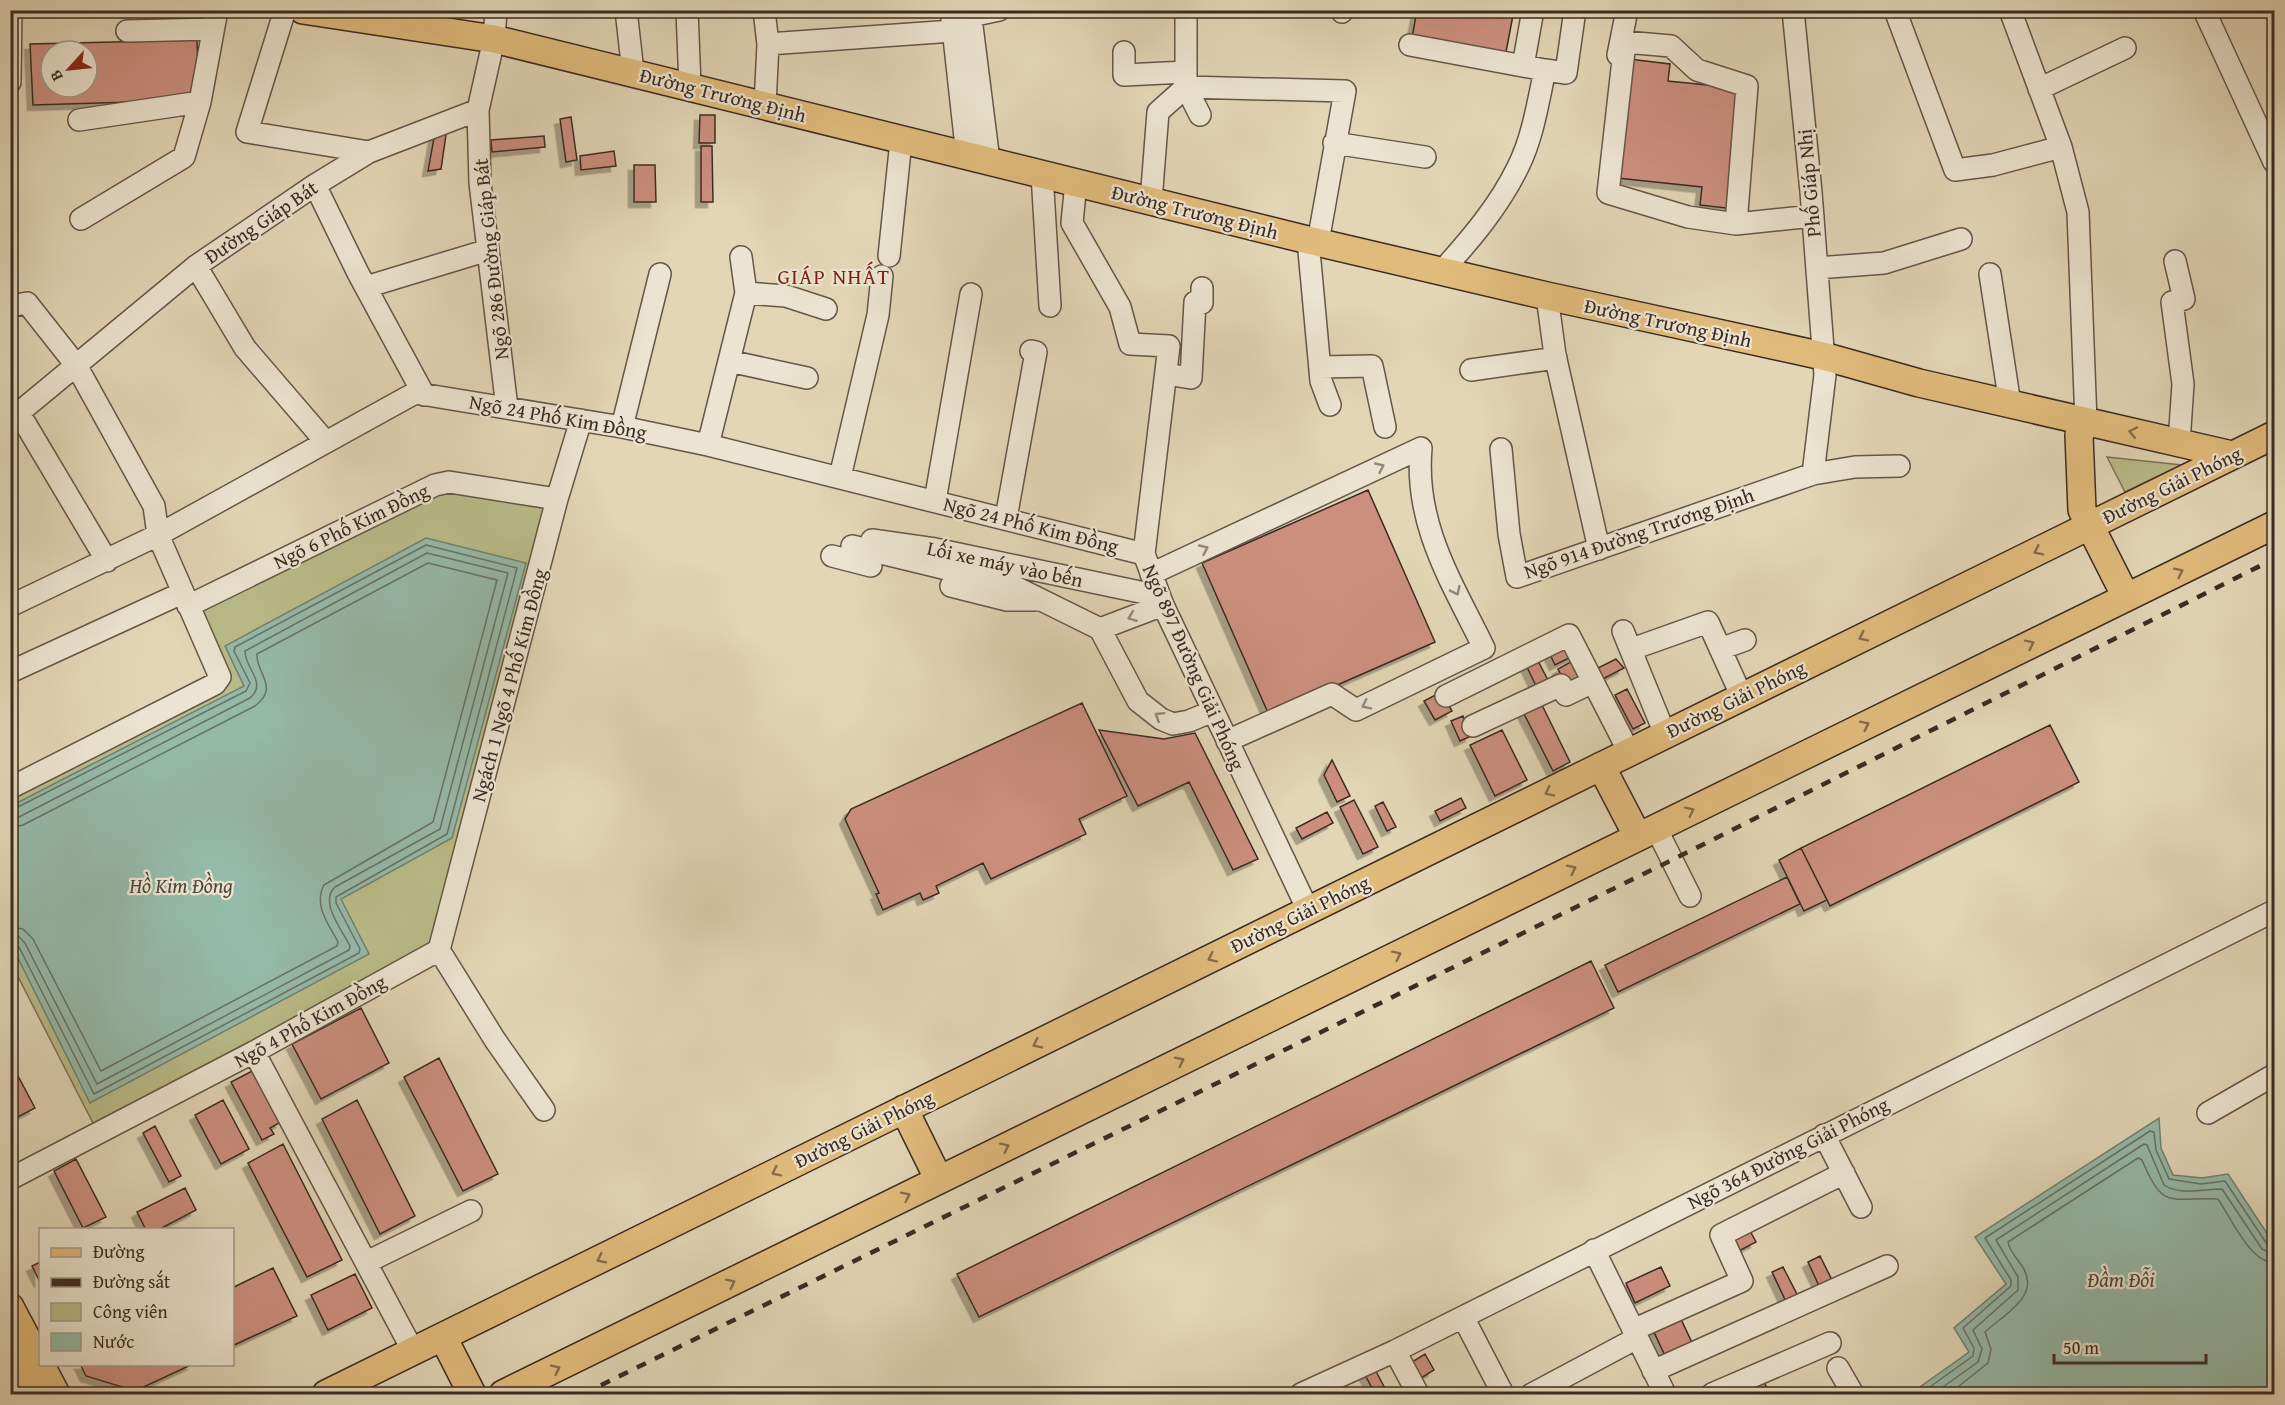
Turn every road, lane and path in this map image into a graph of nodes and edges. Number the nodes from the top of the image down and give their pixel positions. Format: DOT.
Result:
graph roads {
  1 [pos="11,10"];
  2 [pos="285,10"];
  3 [pos="303,10"];
  4 [pos="496,10"];
  5 [pos="626,10"];
  6 [pos="687,10"];
  7 [pos="764,10"];
  8 [pos="999,10"];
  9 [pos="1186,10"];
  10 [pos="1533,10"];
  11 [pos="1575,10"];
  12 [pos="1627,10"];
  13 [pos="1793,10"];
  14 [pos="1895,10"];
  15 [pos="2010,10"];
  16 [pos="2204,10"];
  17 [pos="961,17"];
  18 [pos="214,20"];
  19 [pos="126,31"];
  20 [pos="494,39"];
  21 [pos="768,44"];
  22 [pos="1410,45"];
  23 [pos="2125,48"];
  24 [pos="1124,52"];
  25 [pos="1523,66"];
  26 [pos="1545,70"];
  27 [pos="633,72"];
  28 [pos="1613,76"];
  29 [pos="1186,80"];
  30 [pos="10,82"];
  31 [pos="690,86"];
  32 [pos="2039,89"];
  33 [pos="200,102"];
  34 [pos="765,105"];
  35 [pos="478,110"];
  36 [pos="1200,115"];
  37 [pos="79,120"];
  38 [pos="901,141"];
  39 [pos="1334,143"];
  40 [pos="2061,147"];
  41 [pos="369,152"];
  42 [pos="1425,157"];
  43 [pos="978,159"];
  44 [pos="2274,162"];
  45 [pos="1042,174"];
  46 [pos="1076,183"];
  47 [pos="315,185"];
  48 [pos="1151,201"];
  49 [pos="1813,216"];
  50 [pos="81,219"];
  51 [pos="1736,224"];
  52 [pos="1961,239"];
  53 [pos="1313,241"];
  54 [pos="488,250"];
  55 [pos="889,256"];
  56 [pos="741,257"];
  57 [pos="2175,261"];
  58 [pos="196,266"];
  59 [pos="1816,268"];
  60 [pos="1442,271"];
  61 [pos="660,274"];
  62 [pos="1990,274"];
  63 [pos="882,276"];
  64 [pos="366,287"];
  65 [pos="1202,288"];
  66 [pos="746,293"];
  67 [pos="971,294"];
  68 [pos="1547,297"];
  69 [pos="10,306"];
  70 [pos="1050,306"];
  71 [pos="826,309"];
  72 [pos="1031,351"];
  73 [pos="1823,356"];
  74 [pos="1556,358"];
  75 [pos="729,361"];
  76 [pos="76,365"];
  77 [pos="1320,367"];
  78 [pos="1471,370"];
  79 [pos="1166,374"];
  80 [pos="807,378"];
  81 [pos="424,395"];
  82 [pos="2010,404"];
  83 [pos="1330,405"];
  84 [pos="507,408"];
  85 [pos="15,416"];
  86 [pos="581,420"];
  87 [pos="2086,422"];
  88 [pos="622,427"];
  89 [pos="1385,427"];
  90 [pos="2274,435"];
  91 [pos="325,441"];
  92 [pos="2179,443"];
  93 [pos="708,445"];
  94 [pos="1501,449"];
  95 [pos="2232,455"];
  96 [pos="1899,466"];
  97 [pos="1813,474"];
  98 [pos="840,477"];
  99 [pos="557,499"];
  100 [pos="935,501"];
  101 [pos="1006,518"];
  102 [pos="2091,525"];
  103 [pos="2274,525"];
  104 [pos="158,535"];
  105 [pos="1599,549"];
  106 [pos="1144,554"];
  107 [pos="832,556"];
  108 [pos="107,561"];
  109 [pos="1150,574"];
  110 [pos="2126,597"];
  111 [pos="185,599"];
  112 [pos="1039,600"];
  113 [pos="1161,600"];
  114 [pos="10,606"];
  115 [pos="1100,629"];
  116 [pos="1745,640"];
  117 [pos="1720,649"];
  118 [pos="10,672"];
  119 [pos="1593,682"];
  120 [pos="1446,696"];
  121 [pos="1742,696"];
  122 [pos="1213,711"];
  123 [pos="1473,726"];
  124 [pos="1665,734"];
  125 [pos="1227,741"];
  126 [pos="1629,752"];
  127 [pos="1601,766"];
  128 [pos="10,788"];
  129 [pos="1647,832"];
  130 [pos="1690,896"];
  131 [pos="1308,910"];
  132 [pos="2274,911"];
  133 [pos="439,950"];
  134 [pos="254,1052"];
  135 [pos="2274,1075"];
  136 [pos="911,1106"];
  137 [pos="544,1110"];
  138 [pos="2208,1113"];
  139 [pos="1824,1135"];
  140 [pos="1844,1173"];
  141 [pos="946,1177"];
  142 [pos="10,1179"];
  143 [pos="1861,1207"];
  144 [pos="471,1211"];
  145 [pos="1594,1250"];
  146 [pos="367,1262"];
  147 [pos="1887,1266"];
  148 [pos="10,1307"];
  149 [pos="1463,1317"];
  150 [pos="1635,1334"];
  151 [pos="443,1337"];
  152 [pos="1830,1343"];
  153 [pos="413,1351"];
  154 [pos="1395,1351"];
  155 [pos="10,1354"];
  156 [pos="39,1362"];
  157 [pos="41,1366"];
  158 [pos="1838,1368"];
  159 [pos="1653,1371"];
  160 [pos="31,1395"];
  161 [pos="50,1395"];
  162 [pos="58,1395"];
  163 [pos="326,1395"];
  164 [pos="472,1395"];
  165 [pos="503,1395"];
  166 [pos="1301,1395"];
  167 [pos="1418,1395"];
  168 [pos="1503,1395"];
  169 [pos="1532,1395"];
  170 [pos="1665,1395"];
  171 [pos="1712,1395"];
  172 [pos="1853,1395"];
  1 -- 30 [label="street"];
  2 -- 41 [label="street"];
  3 -- 20 [label="main road, Đường Trương Định"];
  4 -- 20 [label="street"];
  5 -- 27 [label="street"];
  6 -- 31 [label="street"];
  7 -- 21 [label="street"];
  8 -- 17 [label="street"];
  9 -- 29 [label="street"];
  10 -- 25 [label="street"];
  11 -- 26 [label="street"];
  12 -- 28 [label="street"];
  13 -- 49 [label="street, Phố Giáp Nhị"];
  14 -- 40 [label="street"];
  15 -- 32 [label="street"];
  16 -- 44 [label="street"];
  17 -- 21 [label="street"];
  17 -- 43 [label="street"];
  18 -- 19 [label="street"];
  18 -- 33 [label="street"];
  20 -- 27 [label="main road, Đường Trương Định"];
  20 -- 35 [label="street"];
  21 -- 34 [label="street"];
  22 -- 25 [label="street"];
  23 -- 32 [label="street"];
  24 -- 29 [label="street"];
  25 -- 26 [label="street"];
  26 -- 60 [label="street"];
  27 -- 31 [label="main road, Đường Trương Định"];
  29 -- 36 [label="street"];
  29 -- 39 [label="street"];
  29 -- 48 [label="street"];
  31 -- 34 [label="main road, Đường Trương Định"];
  32 -- 40 [label="street"];
  33 -- 37 [label="street"];
  33 -- 50 [label="street"];
  34 -- 38 [label="main road, Đường Trương Định"];
  35 -- 41 [label="street, Đường Giáp Bát"];
  35 -- 54 [label="street, Ngõ 286 Đường Giáp Bát"];
  38 -- 43 [label="main road, Đường Trương Định"];
  38 -- 55 [label="street"];
  39 -- 42 [label="street"];
  39 -- 53 [label="street"];
  40 -- 87 [label="street"];
  41 -- 47 [label="street, Đường Giáp Bát"];
  43 -- 45 [label="main road, Đường Trương Định"];
  45 -- 46 [label="main road, Đường Trương Định"];
  45 -- 70 [label="street"];
  46 -- 48 [label="main road, Đường Trương Định"];
  46 -- 79 [label="street, Ngõ 897 Đường Giải Phóng"];
  47 -- 58 [label="street, Đường Giáp Bát"];
  47 -- 64 [label="street"];
  48 -- 53 [label="main road, Đường Trương Định"];
  49 -- 51 [label="street"];
  49 -- 59 [label="street, Phố Giáp Nhị"];
  51 -- 51 [label="street"];
  52 -- 59 [label="street"];
  53 -- 60 [label="main road, Đường Trương Định"];
  53 -- 77 [label="street"];
  54 -- 64 [label="street"];
  54 -- 84 [label="street, Ngõ 286 Đường Giáp Bát"];
  56 -- 66 [label="street"];
  57 -- 92 [label="street"];
  58 -- 76 [label="street, Đường Giáp Bát"];
  58 -- 91 [label="street"];
  59 -- 73 [label="street, Phố Giáp Nhị"];
  60 -- 68 [label="main road, Đường Trương Định"];
  61 -- 88 [label="street"];
  62 -- 82 [label="street"];
  63 -- 98 [label="street"];
  64 -- 81 [label="street"];
  65 -- 79 [label="street"];
  66 -- 71 [label="street"];
  66 -- 75 [label="street"];
  67 -- 100 [label="street"];
  68 -- 73 [label="main road, Đường Trương Định"];
  68 -- 74 [label="street"];
  69 -- 76 [label="street"];
  72 -- 101 [label="street"];
  73 -- 82 [label="main road, Đường Trương Định"];
  73 -- 97 [label="street"];
  74 -- 78 [label="street"];
  74 -- 105 [label="street"];
  75 -- 80 [label="street"];
  75 -- 93 [label="street"];
  76 -- 85 [label="street, Đường Giáp Bát"];
  76 -- 104 [label="street"];
  77 -- 83 [label="street"];
  77 -- 89 [label="street"];
  79 -- 106 [label="street, Ngõ 897 Đường Giải Phóng"];
  81 -- 84 [label="street, Ngõ 24 Phố Kim Đồng"];
  81 -- 91 [label="street, Ngõ 24 Phố Kim Đồng"];
  82 -- 87 [label="main road, Đường Trương Định"];
  84 -- 86 [label="street, Ngõ 24 Phố Kim Đồng"];
  85 -- 108 [label="street"];
  86 -- 88 [label="street, Ngõ 24 Phố Kim Đồng"];
  86 -- 99 [label="street, Ngách 1 Ngõ 4 Phố Kim Đồng"];
  92 -- 87 [label="main road, Đường Trương Định, one-way"];
  87 -- 102 [label="main road"];
  88 -- 93 [label="street, Ngõ 24 Phố Kim Đồng"];
  90 -- 95 [label="main road, Đường Giải Phóng"];
  91 -- 104 [label="street, Ngõ 24 Phố Kim Đồng"];
  92 -- 95 [label="main road, Đường Trương Định"];
  93 -- 98 [label="street, Ngõ 24 Phố Kim Đồng"];
  94 -- 105 [label="street, Ngõ 914 Đường Trương Định"];
  95 -- 102 [label="main road, Đường Giải Phóng"];
  96 -- 97 [label="street, Ngõ 914 Đường Trương Định"];
  97 -- 105 [label="street, Ngõ 914 Đường Trương Định"];
  98 -- 100 [label="street, Ngõ 24 Phố Kim Đồng"];
  99 -- 111 [label="street, Ngõ 6 Phố Kim Đồng"];
  99 -- 133 [label="street, Ngách 1 Ngõ 4 Phố Kim Đồng"];
  100 -- 101 [label="street, Ngõ 24 Phố Kim Đồng"];
  101 -- 106 [label="street, Ngõ 24 Phố Kim Đồng"];
  102 -- 110 [label="main road"];
  102 -- 121 [label="main road, Đường Giải Phóng, one-way"];
  110 -- 103 [label="main road, one-way"];
  104 -- 108 [label="street, Ngõ 24 Phố Kim Đồng"];
  104 -- 111 [label="street"];
  106 -- 109 [label="street, Ngõ 897 Đường Giải Phóng"];
  107 -- 112 [label="street"];
  108 -- 114 [label="street, Ngõ 24 Phố Kim Đồng"];
  109 -- 113 [label="street, Ngõ 897 Đường Giải Phóng"];
  109 -- 125 [label="street, one-way"];
  129 -- 110 [label="main road, one-way"];
  111 -- 118 [label="street, Ngõ 6 Phố Kim Đồng"];
  111 -- 128 [label="street"];
  112 -- 113 [label="street, Lối xe máy vào bến"];
  112 -- 115 [label="street"];
  113 -- 115 [label="street, one-way"];
  113 -- 122 [label="street, Ngõ 897 Đường Giải Phóng"];
  122 -- 115 [label="street, one-way"];
  116 -- 117 [label="street"];
  117 -- 121 [label="street"];
  117 -- 124 [label="street"];
  119 -- 120 [label="street"];
  119 -- 123 [label="street"];
  119 -- 126 [label="street"];
  121 -- 124 [label="main road, Đường Giải Phóng"];
  122 -- 125 [label="street, Ngõ 897 Đường Giải Phóng"];
  124 -- 126 [label="main road, Đường Giải Phóng"];
  125 -- 131 [label="street, Ngõ 897 Đường Giải Phóng"];
  126 -- 127 [label="main road, Đường Giải Phóng"];
  127 -- 129 [label="main road"];
  127 -- 131 [label="main road, Đường Giải Phóng, one-way"];
  129 -- 130 [label="street"];
  141 -- 129 [label="main road, one-way"];
  131 -- 136 [label="main road, Đường Giải Phóng, one-way"];
  132 -- 139 [label="street, Ngõ 364 Đường Giải Phóng"];
  133 -- 134 [label="street, Ngõ 4 Phố Kim Đồng"];
  133 -- 137 [label="street"];
  134 -- 142 [label="street, Ngõ 4 Phố Kim Đồng"];
  134 -- 146 [label="street"];
  135 -- 138 [label="street"];
  136 -- 141 [label="main road"];
  136 -- 151 [label="main road, Đường Giải Phóng, one-way"];
  139 -- 140 [label="street"];
  139 -- 145 [label="street, Ngõ 364 Đường Giải Phóng"];
  140 -- 143 [label="street"];
  140 -- 150 [label="street"];
  165 -- 141 [label="main road, one-way"];
  144 -- 146 [label="street"];
  145 -- 149 [label="street, Ngõ 364 Đường Giải Phóng"];
  145 -- 150 [label="street"];
  146 -- 153 [label="street"];
  147 -- 159 [label="street"];
  148 -- 156 [label="main road"];
  149 -- 154 [label="street, Ngõ 364 Đường Giải Phóng"];
  149 -- 168 [label="street"];
  150 -- 159 [label="street"];
  150 -- 169 [label="street"];
  151 -- 153 [label="main road, Đường Giải Phóng"];
  151 -- 164 [label="main road"];
  152 -- 171 [label="street"];
  153 -- 163 [label="main road, Đường Giải Phóng"];
  154 -- 166 [label="street, Ngõ 364 Đường Giải Phóng"];
  154 -- 167 [label="street"];
  155 -- 160 [label="main road"];
  157 -- 161 [label="main road"];
  157 -- 162 [label="main road"];
  158 -- 172 [label="street"];
  159 -- 170 [label="street"];
}
